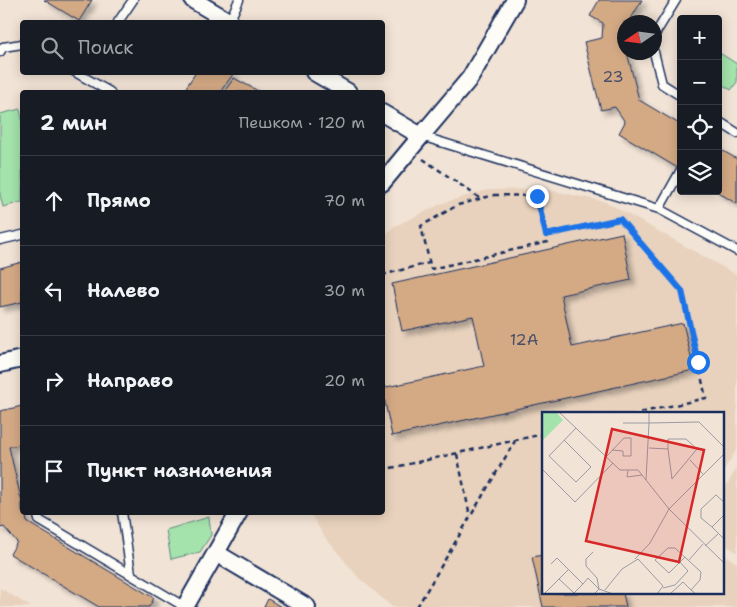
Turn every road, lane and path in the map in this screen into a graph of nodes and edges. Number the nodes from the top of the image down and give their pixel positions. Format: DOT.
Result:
graph roads {
  1 [pos="134,0"];
  2 [pos="194,0"];
  3 [pos="239,0"];
  4 [pos="515,0"];
  5 [pos="676,0"];
  6 [pos="119,20"];
  7 [pos="227,20"];
  8 [pos="231,20"];
  9 [pos="662,23"];
  10 [pos="20,44"];
  11 [pos="0,52"];
  12 [pos="656,60"];
  13 [pos="82,75"];
  14 [pos="319,75"];
  15 [pos="107,90"];
  16 [pos="345,90"];
  17 [pos="677,93"];
  18 [pos="385,115"];
  19 [pos="722,123"];
  20 [pos="737,133"];
  21 [pos="421,136"];
  22 [pos="409,150"];
  23 [pos="677,177"];
  24 [pos="385,179"];
  25 [pos="481,199"];
  26 [pos="659,209"];
  27 [pos="20,235"];
  28 [pos="546,235"];
  29 [pos="0,240"];
  30 [pos="737,251"];
  31 [pos="430,263"];
  32 [pos="385,274"];
  33 [pos="20,359"];
  34 [pos="0,364"];
  35 [pos="643,412"];
  36 [pos="542,434"];
  37 [pos="515,441"];
  38 [pos="456,454"];
  39 [pos="385,469"];
  40 [pos="38,515"];
  41 [pos="122,515"];
  42 [pos="237,515"];
  43 [pos="470,517"];
  44 [pos="216,553"];
  45 [pos="131,574"];
  46 [pos="185,607"];
  47 [pos="307,607"];
  48 [pos="417,607"];
  1 -- 6 [label="lane"];
  2 -- 7 [label="street"];
  3 -- 8 [label="lane"];
  4 -- 21 [label="street"];
  5 -- 9 [label="lane"];
  10 -- 11 [label="lane"];
  12 -- 17 [label="lane"];
  13 -- 15 [label="lane"];
  14 -- 16 [label="street"];
  18 -- 21 [label="street"];
  19 -- 20 [label="lane"];
  21 -- 22 [label="street"];
  21 -- 26 [label="lane"];
  22 -- 24 [label="street"];
  22 -- 25 [label="path"];
  23 -- 26 [label="lane"];
  25 -- 28 [label="path"];
  25 -- 31 [label="path"];
  26 -- 30 [label="lane"];
  27 -- 29 [label="lane"];
  28 -- 31 [label="path"];
  28 -- 35 [label="path"];
  31 -- 32 [label="path"];
  33 -- 34 [label="street"];
  36 -- 37 [label="path"];
  37 -- 38 [label="path"];
  37 -- 43 [label="path"];
  38 -- 39 [label="path"];
  38 -- 43 [label="path"];
  40 -- 45 [label="lane"];
  41 -- 45 [label="lane"];
  42 -- 44 [label="street"];
  43 -- 48 [label="path"];
  44 -- 46 [label="street"];
  44 -- 47 [label="street"];
  45 -- 46 [label="lane"];
}
